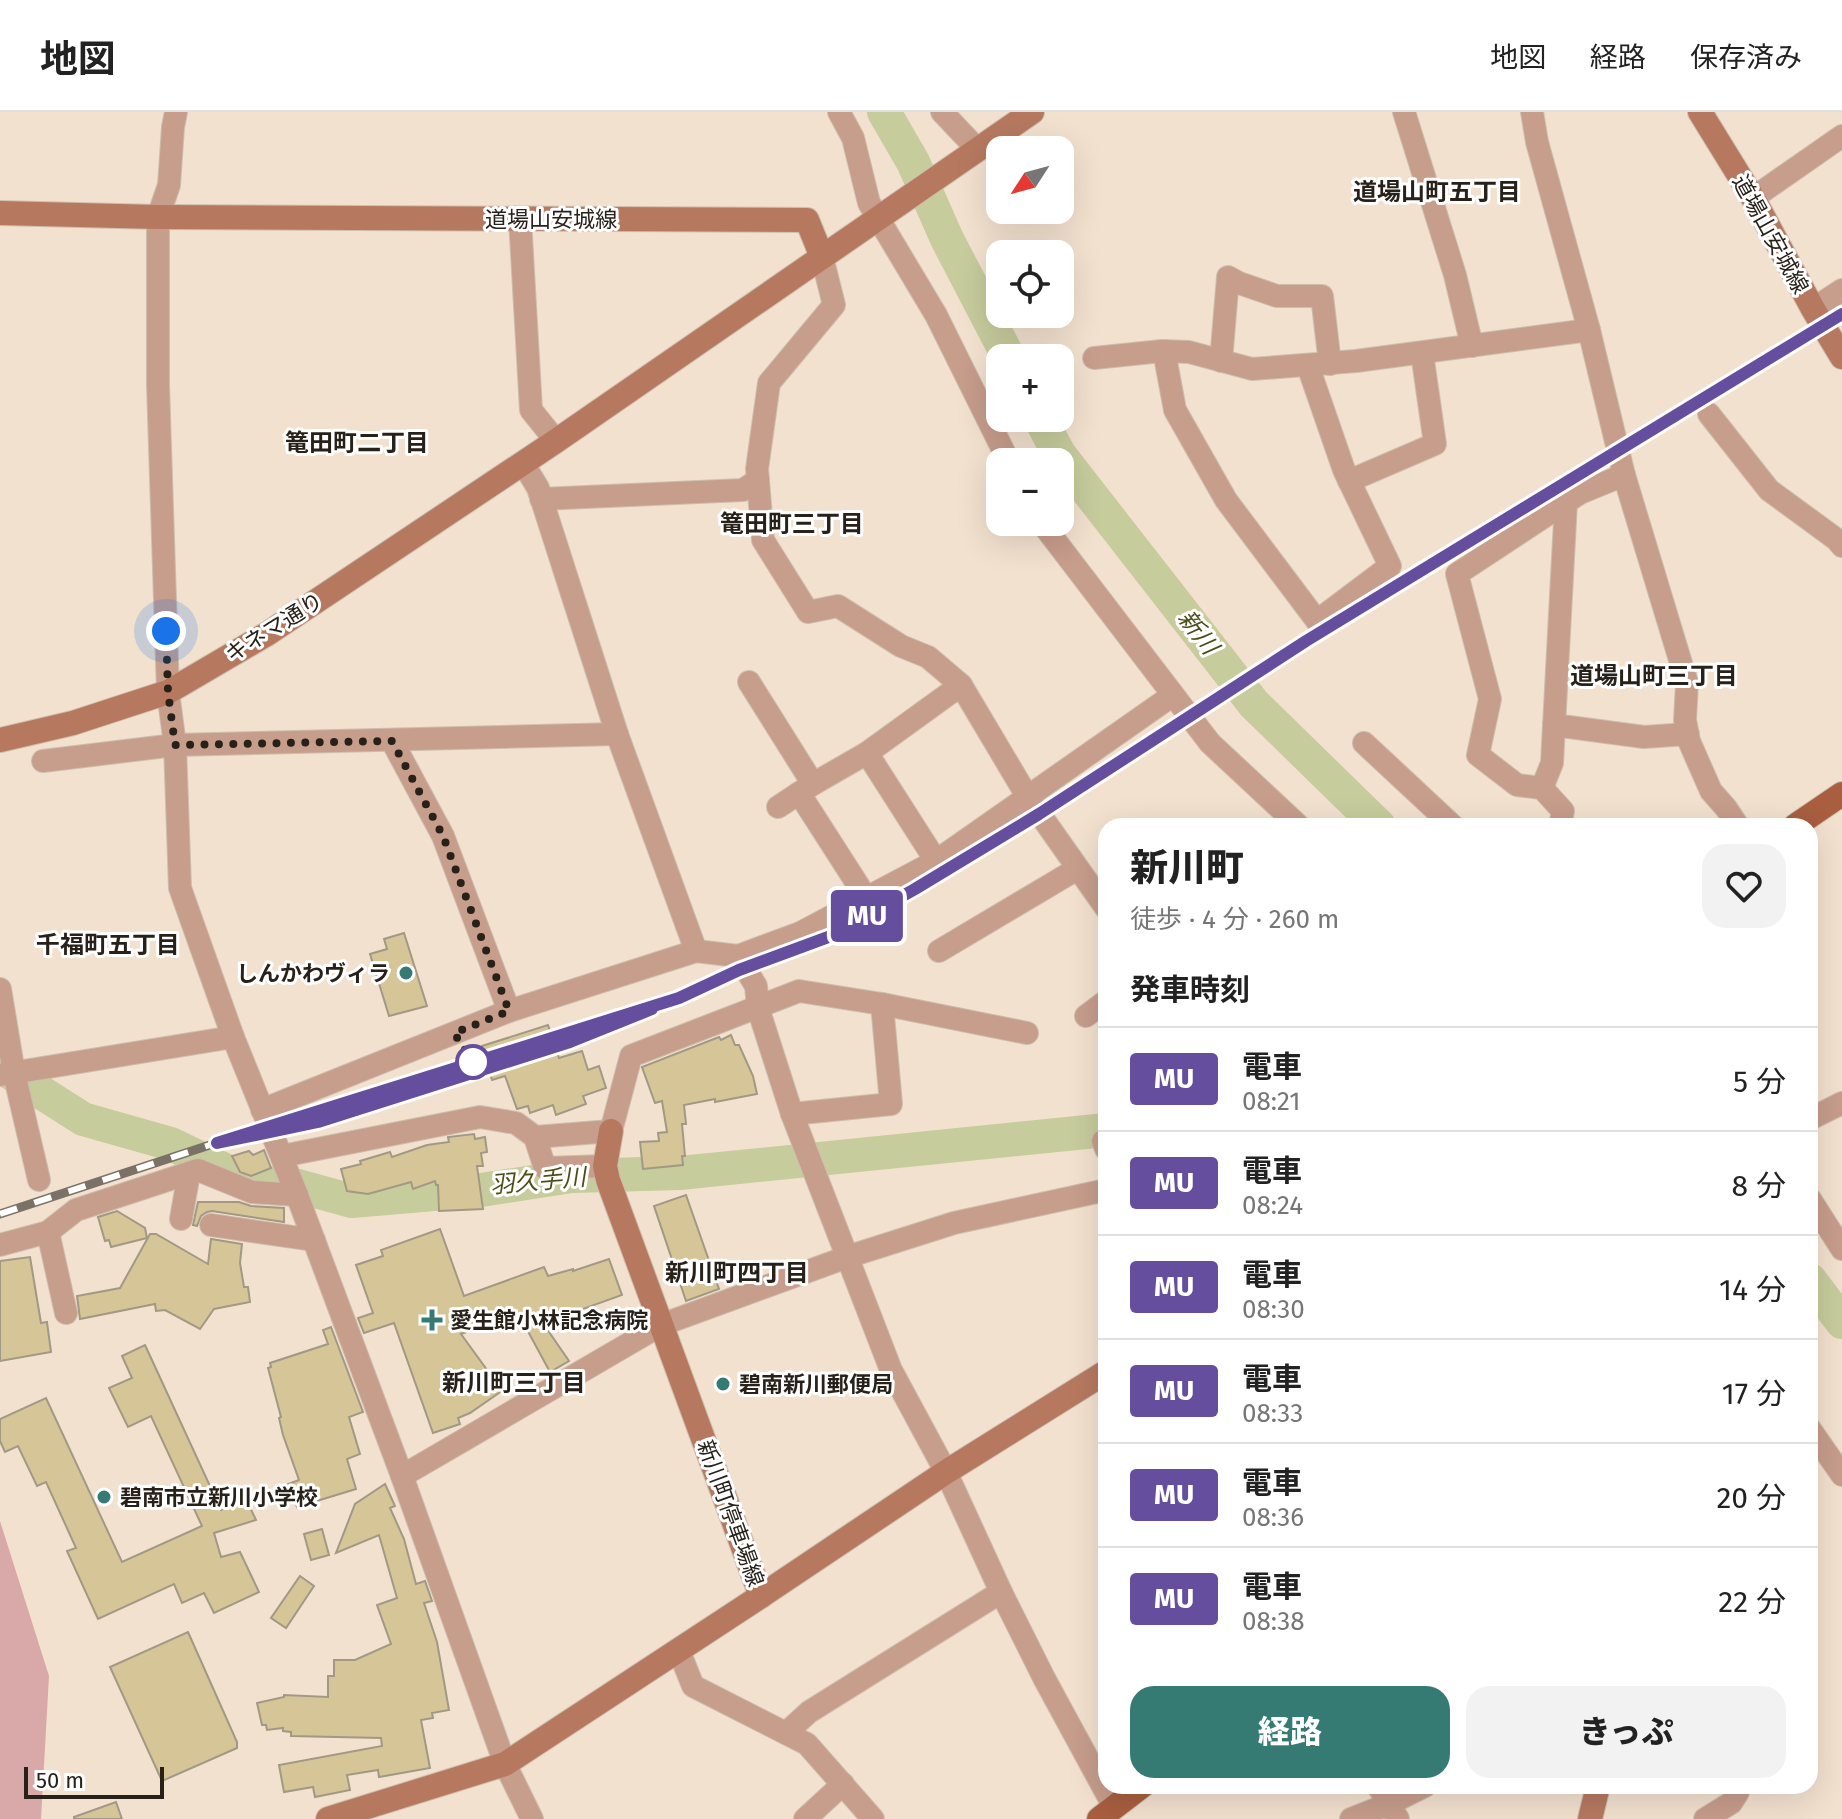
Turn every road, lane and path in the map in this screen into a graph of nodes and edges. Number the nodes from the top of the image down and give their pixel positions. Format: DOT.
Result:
graph roads {
  1 [pos="176,112"];
  2 [pos="839,112"];
  3 [pos="942,112"];
  4 [pos="1032,112"];
  5 [pos="1404,112"];
  6 [pos="1532,112"];
  7 [pos="1700,112"];
  8 [pos="1842,136"];
  9 [pos="972,155"];
  10 [pos="1753,198"];
  11 [pos="0,213"];
  12 [pos="884,215"];
  13 [pos="158,217"];
  14 [pos="520,219"];
  15 [pos="822,257"];
  16 [pos="1842,290"];
  17 [pos="1813,309"];
  18 [pos="1589,330"];
  19 [pos="1472,346"];
  20 [pos="1164,351"];
  21 [pos="1422,353"];
  22 [pos="1842,357"];
  23 [pos="1094,358"];
  24 [pos="1221,361"];
  25 [pos="1319,365"];
  26 [pos="1709,414"];
  27 [pos="556,441"];
  28 [pos="1002,448"];
  29 [pos="523,463"];
  30 [pos="1624,475"];
  31 [pos="758,480"];
  32 [pos="1349,481"];
  33 [pos="541,499"];
  34 [pos="1566,502"];
  35 [pos="1052,536"];
  36 [pos="1842,546"];
  37 [pos="749,682"];
  38 [pos="961,685"];
  39 [pos="168,692"];
  40 [pos="1173,695"];
  41 [pos="1554,725"];
  42 [pos="617,734"];
  43 [pos="1688,734"];
  44 [pos="0,740"];
  45 [pos="392,741"];
  46 [pos="1364,743"];
  47 [pos="175,745"];
  48 [pos="867,753"];
  49 [pos="43,761"];
  50 [pos="806,788"];
  51 [pos="1542,788"];
  52 [pos="1027,796"];
  53 [pos="1837,805"];
  54 [pos="778,807"];
  55 [pos="1290,818"];
  56 [pos="1444,818"];
  57 [pos="1562,818"];
  58 [pos="1733,818"];
  59 [pos="1811,818"];
  60 [pos="936,861"];
  61 [pos="1077,869"];
  62 [pos="1098,897"];
  63 [pos="867,899"];
  64 [pos="696,951"];
  65 [pos="939,951"];
  66 [pos="738,956"];
  67 [pos="0,989"];
  68 [pos="0,995"];
  69 [pos="882,1004"];
  70 [pos="1098,1007"];
  71 [pos="758,1008"];
  72 [pos="509,1011"];
  73 [pos="1086,1016"];
  74 [pos="1027,1033"];
  75 [pos="233,1037"];
  76 [pos="7,1074"];
  77 [pos="1842,1103"];
  78 [pos="262,1110"];
  79 [pos="792,1114"];
  80 [pos="1818,1115"];
  81 [pos="611,1131"];
  82 [pos="535,1137"];
  83 [pos="282,1156"];
  84 [pos="605,1166"];
  85 [pos="189,1173"];
  86 [pos="39,1180"];
  87 [pos="1098,1192"];
  88 [pos="297,1195"];
  89 [pos="1818,1212"];
  90 [pos="181,1219"];
  91 [pos="211,1225"];
  92 [pos="48,1232"];
  93 [pos="314,1240"];
  94 [pos="0,1245"];
  95 [pos="1842,1249"];
  96 [pos="847,1257"];
  97 [pos="66,1313"];
  98 [pos="661,1325"];
  99 [pos="1098,1377"];
  100 [pos="1818,1440"];
  101 [pos="946,1472"];
  102 [pos="1842,1475"];
  103 [pos="402,1476"];
  104 [pos="1001,1592"];
  105 [pos="761,1596"];
  106 [pos="679,1651"];
  107 [pos="786,1733"];
  108 [pos="505,1764"];
  109 [pos="843,1784"];
  110 [pos="1132,1794"];
  111 [pos="1408,1794"];
  112 [pos="1596,1794"];
  113 [pos="1737,1794"];
  114 [pos="1388,1803"];
  115 [pos="1105,1815"];
  116 [pos="328,1819"];
  117 [pos="532,1819"];
  118 [pos="805,1819"];
  119 [pos="873,1819"];
  120 [pos="1351,1819"];
  121 [pos="1590,1819"];
  122 [pos="1705,1819"];
  1 -- 13 [label="street"];
  2 -- 12 [label="street"];
  3 -- 9 [label="street"];
  4 -- 9 [label="main road"];
  5 -- 19 [label="street"];
  6 -- 18 [label="street"];
  7 -- 10 [label="main road, 道場山安城線"];
  8 -- 10 [label="street"];
  9 -- 12 [label="main road"];
  10 -- 17 [label="main road, 道場山安城線"];
  11 -- 13 [label="main road, 道場山安城線"];
  12 -- 15 [label="main road"];
  12 -- 28 [label="street"];
  13 -- 14 [label="main road, 道場山安城線"];
  13 -- 39 [label="street"];
  14 -- 15 [label="main road, 道場山安城線"];
  14 -- 27 [label="street"];
  15 -- 27 [label="main road, キネマ通り"];
  15 -- 31 [label="street"];
  16 -- 17 [label="street"];
  17 -- 22 [label="main road, 道場山安城線"];
  18 -- 19 [label="street"];
  18 -- 30 [label="street"];
  19 -- 21 [label="street"];
  20 -- 23 [label="street"];
  20 -- 24 [label="street"];
  20 -- 32 [label="street"];
  21 -- 25 [label="street"];
  21 -- 32 [label="street"];
  24 -- 25 [label="street"];
  24 -- 25 [label="street"];
  25 -- 32 [label="street"];
  26 -- 36 [label="street"];
  27 -- 29 [label="main road, キネマ通り"];
  29 -- 33 [label="street"];
  29 -- 39 [label="main road, キネマ通り"];
  30 -- 34 [label="street"];
  30 -- 43 [label="street"];
  31 -- 33 [label="street"];
  31 -- 38 [label="street"];
  33 -- 42 [label="street"];
  34 -- 41 [label="street"];
  34 -- 51 [label="street"];
  35 -- 40 [label="street"];
  37 -- 50 [label="street"];
  38 -- 48 [label="street"];
  38 -- 52 [label="street"];
  39 -- 44 [label="main road, キネマ通り"];
  39 -- 47 [label="street"];
  40 -- 52 [label="street"];
  40 -- 55 [label="street"];
  41 -- 43 [label="street"];
  41 -- 51 [label="street"];
  42 -- 45 [label="street"];
  42 -- 64 [label="street"];
  43 -- 58 [label="street"];
  45 -- 47 [label="street"];
  45 -- 72 [label="street"];
  46 -- 56 [label="street"];
  47 -- 49 [label="street"];
  47 -- 75 [label="street"];
  48 -- 50 [label="street"];
  48 -- 60 [label="street"];
  50 -- 54 [label="street"];
  50 -- 63 [label="street"];
  51 -- 57 [label="street"];
  52 -- 60 [label="street"];
  52 -- 61 [label="street"];
  53 -- 59 [label="main road"];
  60 -- 63 [label="street"];
  61 -- 62 [label="street"];
  61 -- 65 [label="street"];
  63 -- 66 [label="street"];
  64 -- 66 [label="street"];
  64 -- 72 [label="street"];
  66 -- 71 [label="street"];
  67 -- 68 [label="street"];
  68 -- 76 [label="street"];
  69 -- 71 [label="street"];
  69 -- 74 [label="street"];
  69 -- 79 [label="street"];
  70 -- 73 [label="street"];
  71 -- 79 [label="street"];
  71 -- 81 [label="street"];
  72 -- 78 [label="street"];
  75 -- 76 [label="street"];
  75 -- 78 [label="street"];
  76 -- 86 [label="street"];
  77 -- 80 [label="street"];
  78 -- 83 [label="street"];
  79 -- 96 [label="street"];
  81 -- 82 [label="street"];
  81 -- 84 [label="main road, 新川町停車場線"];
  82 -- 83 [label="street"];
  82 -- 84 [label="street"];
  83 -- 88 [label="street"];
  84 -- 98 [label="main road, 新川町停車場線"];
  85 -- 88 [label="street"];
  85 -- 90 [label="street"];
  85 -- 92 [label="street"];
  87 -- 96 [label="street"];
  88 -- 93 [label="street"];
  89 -- 95 [label="street"];
  91 -- 93 [label="street"];
  92 -- 94 [label="street"];
  92 -- 97 [label="street"];
  93 -- 103 [label="street"];
  96 -- 98 [label="street"];
  96 -- 101 [label="street"];
  98 -- 103 [label="street"];
  98 -- 105 [label="main road, 新川町停車場線"];
  99 -- 101 [label="main road, 新川町停車場線"];
  100 -- 102 [label="street"];
  101 -- 104 [label="street"];
  101 -- 105 [label="main road, 新川町停車場線"];
  103 -- 108 [label="street"];
  104 -- 107 [label="street"];
  104 -- 115 [label="street"];
  105 -- 106 [label="main road"];
  106 -- 107 [label="street"];
  106 -- 108 [label="main road"];
  107 -- 109 [label="street"];
  108 -- 116 [label="main road"];
  108 -- 117 [label="street"];
  109 -- 118 [label="street"];
  109 -- 119 [label="street"];
  110 -- 115 [label="main road"];
  111 -- 114 [label="street"];
  112 -- 121 [label="main road"];
  113 -- 122 [label="street"];
  114 -- 120 [label="street"];
}
